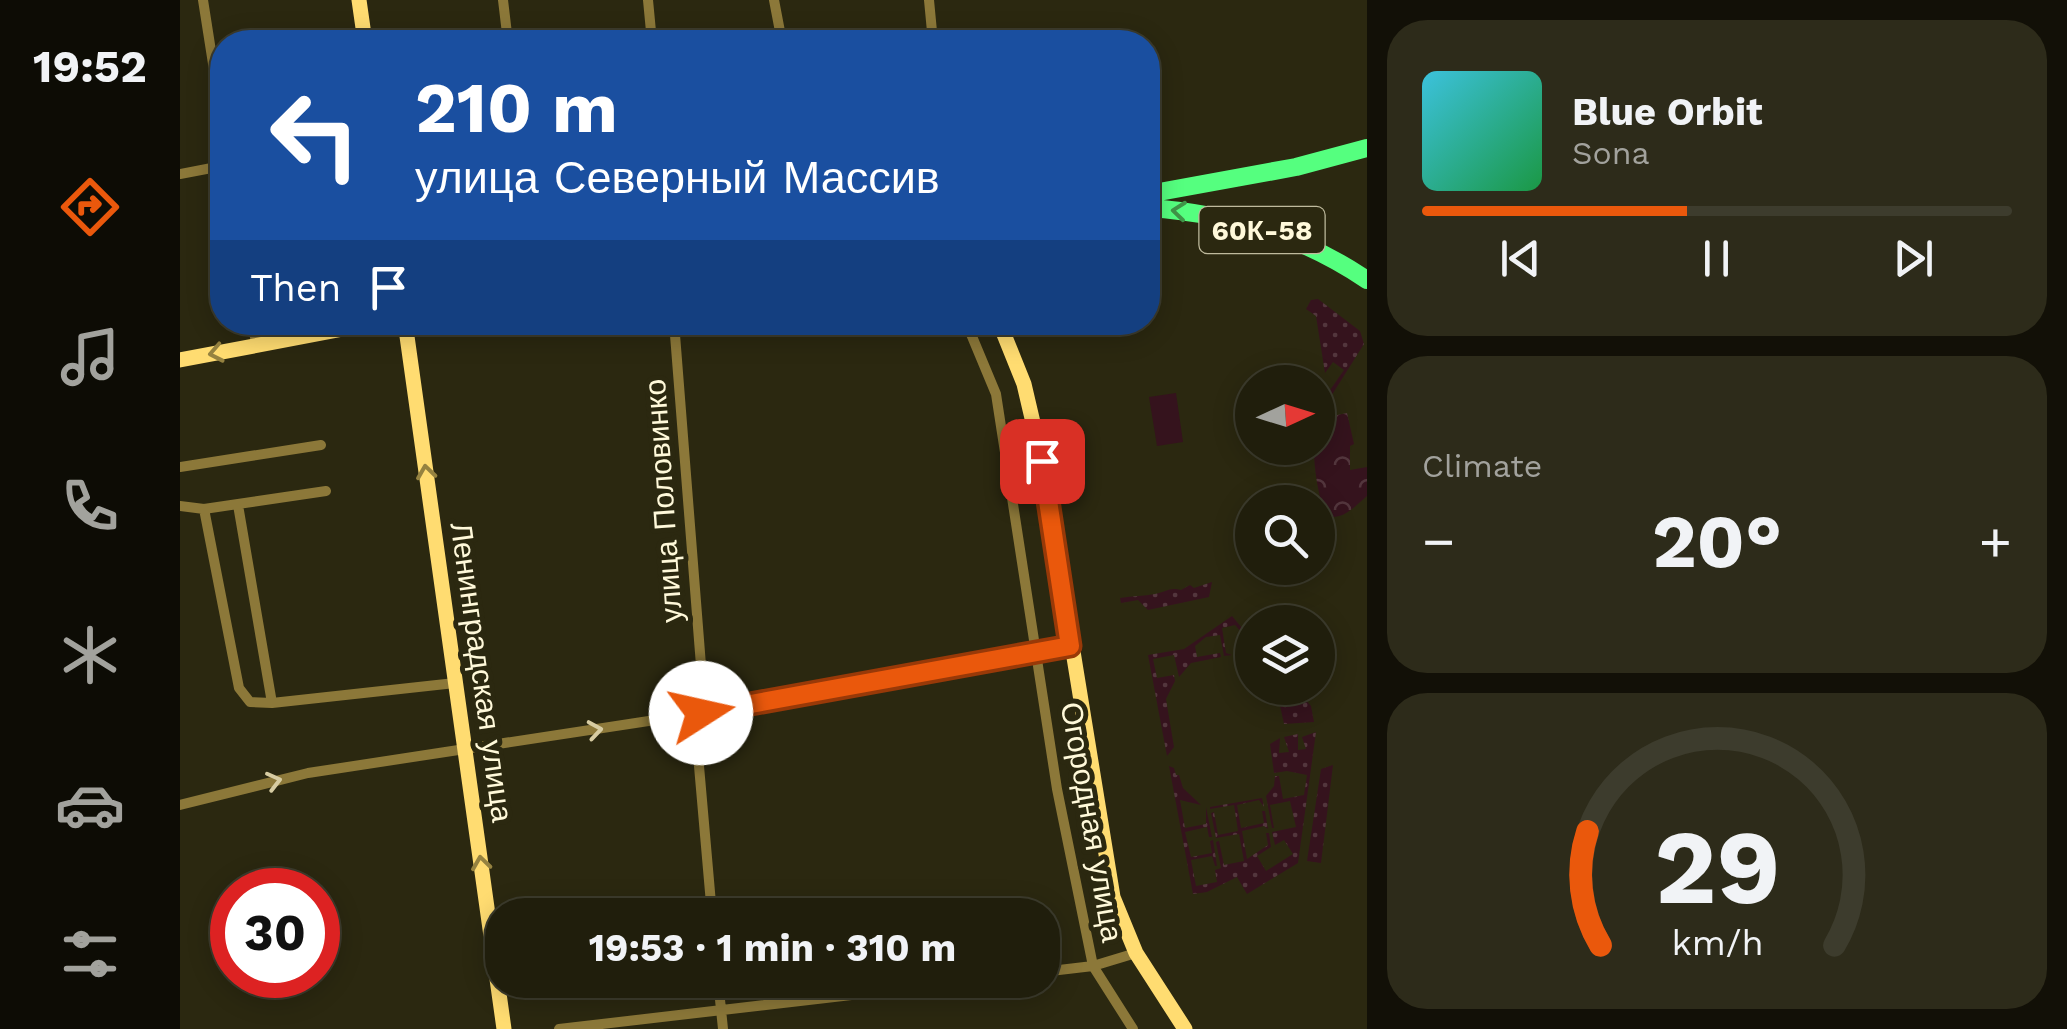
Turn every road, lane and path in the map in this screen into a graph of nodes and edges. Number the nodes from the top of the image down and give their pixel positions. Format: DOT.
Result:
graph roads {
  1 [pos="203,0"];
  2 [pos="359,0"];
  3 [pos="503,0"];
  4 [pos="648,0"];
  5 [pos="774,0"];
  6 [pos="929,0"];
  7 [pos="363,30"];
  8 [pos="507,30"];
  9 [pos="651,30"];
  10 [pos="780,30"];
  11 [pos="932,30"];
  12 [pos="210,45"];
  13 [pos="1367,148"];
  14 [pos="210,168"];
  15 [pos="180,174"];
  16 [pos="1160,192"];
  17 [pos="1160,209"];
  18 [pos="1367,280"];
  19 [pos="255,335"];
  20 [pos="313,335"];
  21 [pos="407,335"];
  22 [pos="675,335"];
  23 [pos="971,335"];
  24 [pos="1004,335"];
  25 [pos="256,346"];
  26 [pos="180,360"];
  27 [pos="321,444"];
  28 [pos="180,467"];
  29 [pos="326,490"];
  30 [pos="238,504"];
  31 [pos="180,506"];
  32 [pos="204,509"];
  33 [pos="1070,646"];
  34 [pos="1037,653"];
  35 [pos="455,683"];
  36 [pos="272,703"];
  37 [pos="701,713"];
  38 [pos="464,751"];
  39 [pos="180,806"];
  40 [pos="711,898"];
  41 [pos="1136,953"];
  42 [pos="1093,966"];
  43 [pos="1060,970"];
  44 [pos="720,998"];
  45 [pos="834,998"];
  46 [pos="721,1012"];
  47 [pos="504,1029"];
  48 [pos="559,1029"];
  49 [pos="723,1029"];
  50 [pos="1133,1029"];
  51 [pos="1185,1029"];
  1 -- 12 [label="street"];
  2 -- 7 [label="street"];
  3 -- 8 [label="street"];
  4 -- 9 [label="street"];
  5 -- 10 [label="street"];
  6 -- 11 [label="street"];
  13 -- 16 [label="highway"];
  14 -- 15 [label="street"];
  18 -- 17 [label="highway, 60К-58, one-way"];
  19 -- 25 [label="street"];
  20 -- 25 [label="street"];
  35 -- 21 [label="street, Ленинградская улица, one-way"];
  22 -- 37 [label="street, улица Половинко"];
  23 -- 34 [label="street, Огородная улица"];
  24 -- 33 [label="street"];
  25 -- 26 [label="street, one-way"];
  27 -- 28 [label="street"];
  29 -- 30 [label="street"];
  30 -- 32 [label="street"];
  30 -- 36 [label="street"];
  31 -- 32 [label="street"];
  32 -- 36 [label="street"];
  33 -- 34 [label="street"];
  33 -- 41 [label="street"];
  34 -- 37 [label="street"];
  34 -- 42 [label="street, Огородная улица"];
  35 -- 36 [label="street"];
  35 -- 38 [label="street, Ленинградская улица"];
  38 -- 37 [label="street, one-way"];
  37 -- 40 [label="street, улица Половинко"];
  39 -- 38 [label="street, one-way"];
  47 -- 38 [label="street, Ленинградская улица, one-way"];
  41 -- 42 [label="street"];
  41 -- 51 [label="street"];
  42 -- 43 [label="street"];
  42 -- 50 [label="street, Огородная улица"];
  44 -- 46 [label="street"];
  45 -- 46 [label="street"];
  46 -- 48 [label="street"];
  46 -- 49 [label="street"];
}
